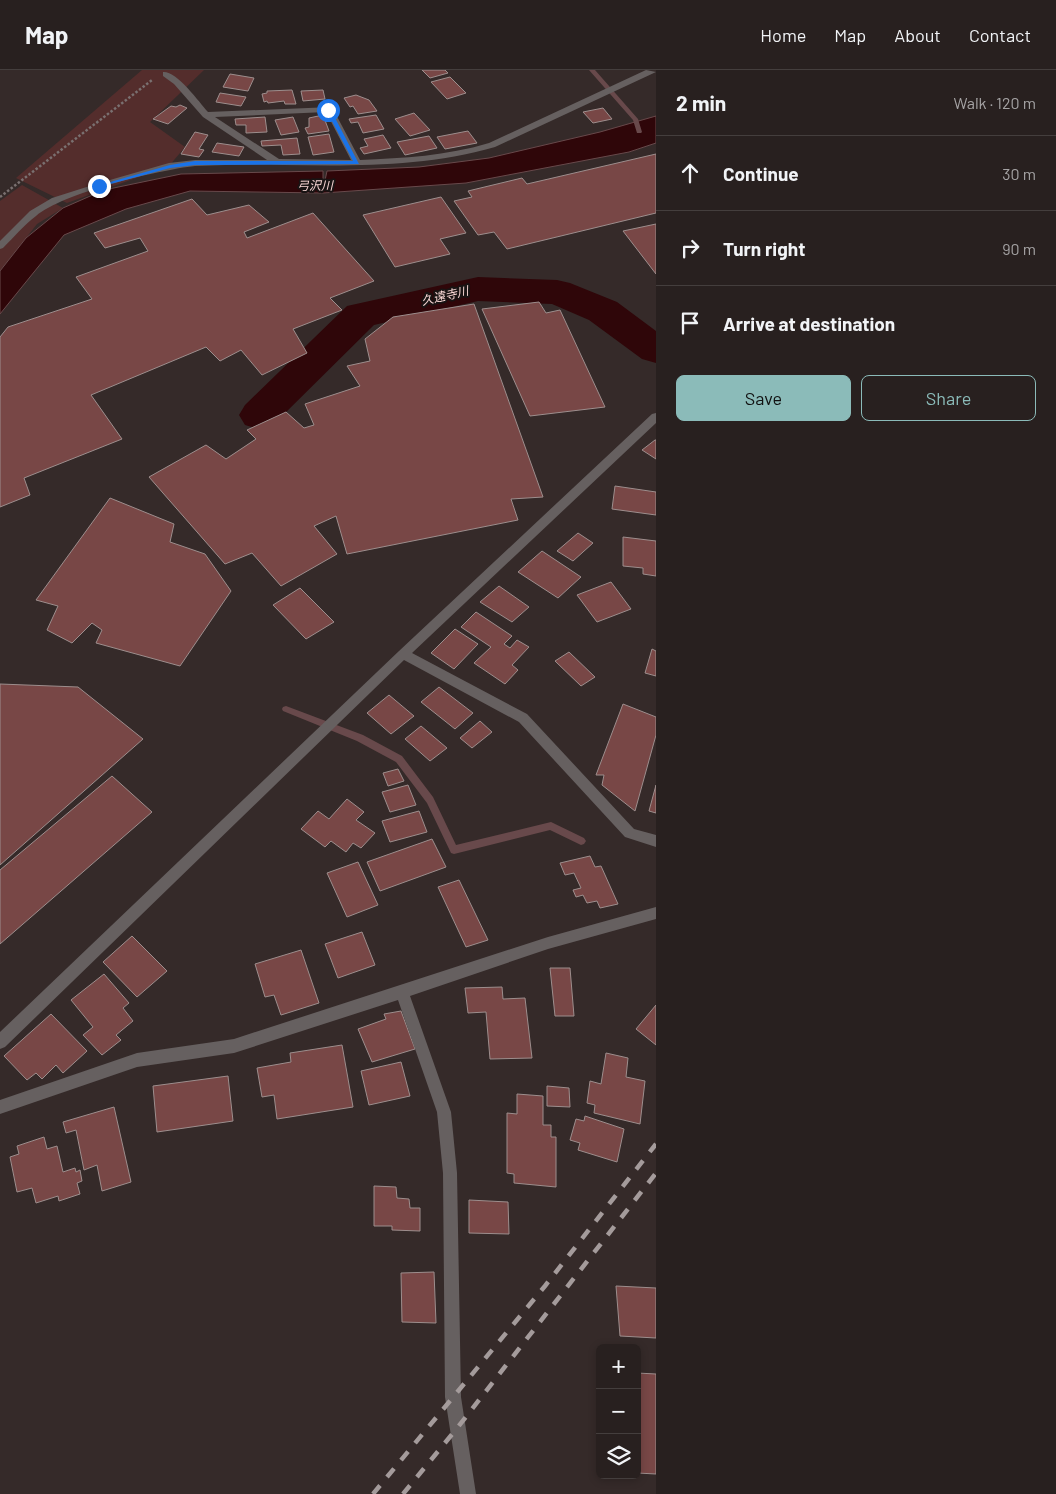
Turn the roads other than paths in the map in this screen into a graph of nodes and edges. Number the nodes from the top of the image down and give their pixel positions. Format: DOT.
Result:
graph roads {
  1 [pos="653,70"];
  2 [pos="166,74"];
  3 [pos="206,115"];
  4 [pos="276,162"];
  5 [pos="357,163"];
  6 [pos="0,246"];
  7 [pos="656,417"];
  8 [pos="403,654"];
  9 [pos="656,842"];
  10 [pos="656,913"];
  11 [pos="402,992"];
  12 [pos="0,1042"];
  13 [pos="0,1107"];
  14 [pos="468,1494"];
  1 -- 5 [label="street"];
  2 -- 3 [label="street"];
  3 -- 4 [label="street"];
  3 -- 5 [label="street"];
  4 -- 5 [label="street"];
  4 -- 6 [label="street"];
  7 -- 8 [label="street"];
  8 -- 9 [label="street"];
  8 -- 12 [label="street"];
  10 -- 11 [label="street"];
  11 -- 13 [label="street"];
  11 -- 14 [label="street"];
}
